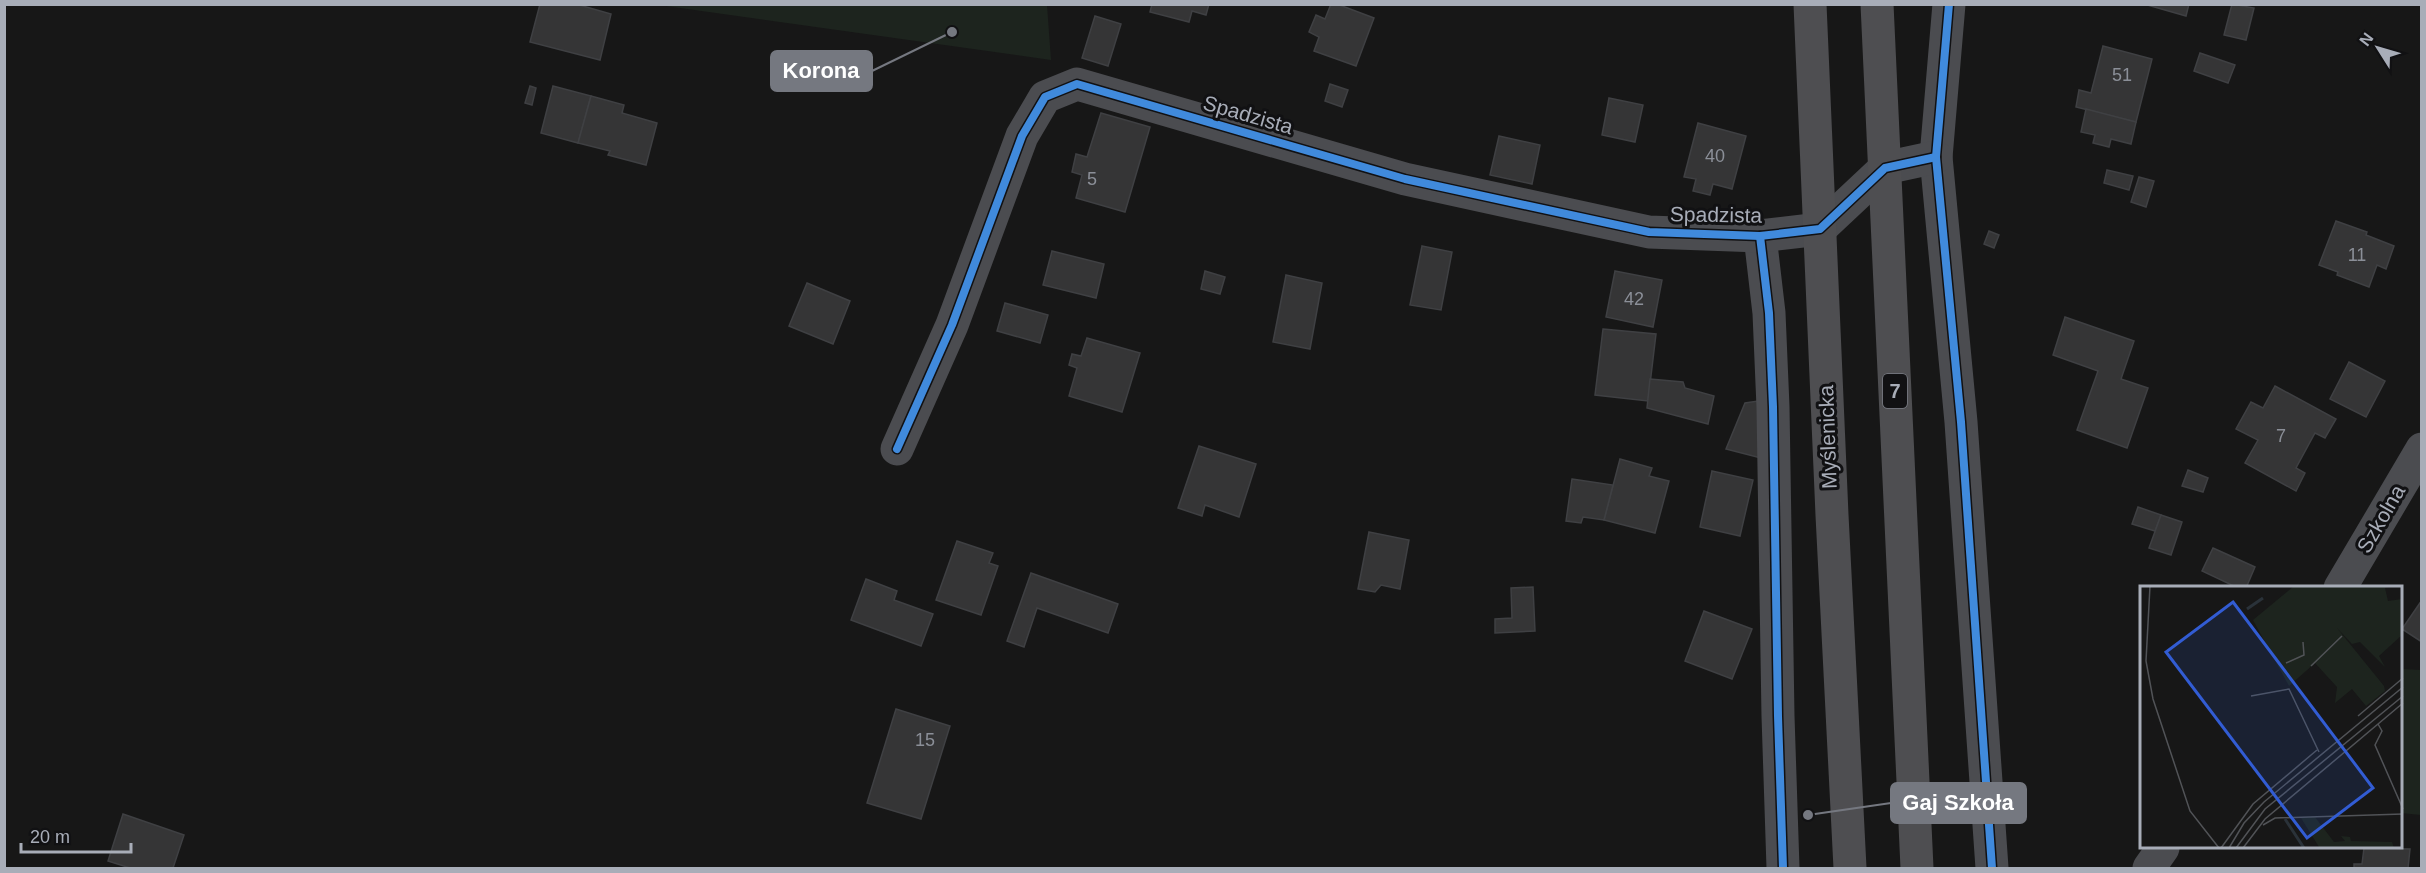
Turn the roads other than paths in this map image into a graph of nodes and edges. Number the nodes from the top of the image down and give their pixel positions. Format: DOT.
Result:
graph roads {
  1 [pos="1810,4"];
  2 [pos="1877,4"];
  3 [pos="1949,4"];
  4 [pos="1936,157"];
  5 [pos="1885,168"];
  6 [pos="1820,229"];
  7 [pos="1760,236"];
  8 [pos="897,449"];
  9 [pos="2421,449"];
  10 [pos="2341,586"];
  11 [pos="2162,849"];
  12 [pos="1784,868"];
  13 [pos="1850,868"];
  14 [pos="1917,868"];
  15 [pos="1992,868"];
  16 [pos="2149,868"];
  1 -- 6 [label="highway, Myślenicka"];
  2 -- 5 [label="highway, 7"];
  3 -- 4 [label="street"];
  4 -- 5 [label="street"];
  4 -- 15 [label="street"];
  5 -- 6 [label="street"];
  5 -- 14 [label="highway, 7"];
  6 -- 7 [label="street, Spadzista"];
  6 -- 13 [label="highway, Myślenicka"];
  7 -- 8 [label="street, Spadzista"];
  7 -- 12 [label="street"];
  9 -- 10 [label="street, Szkolna"];
  11 -- 16 [label="street"];
}
